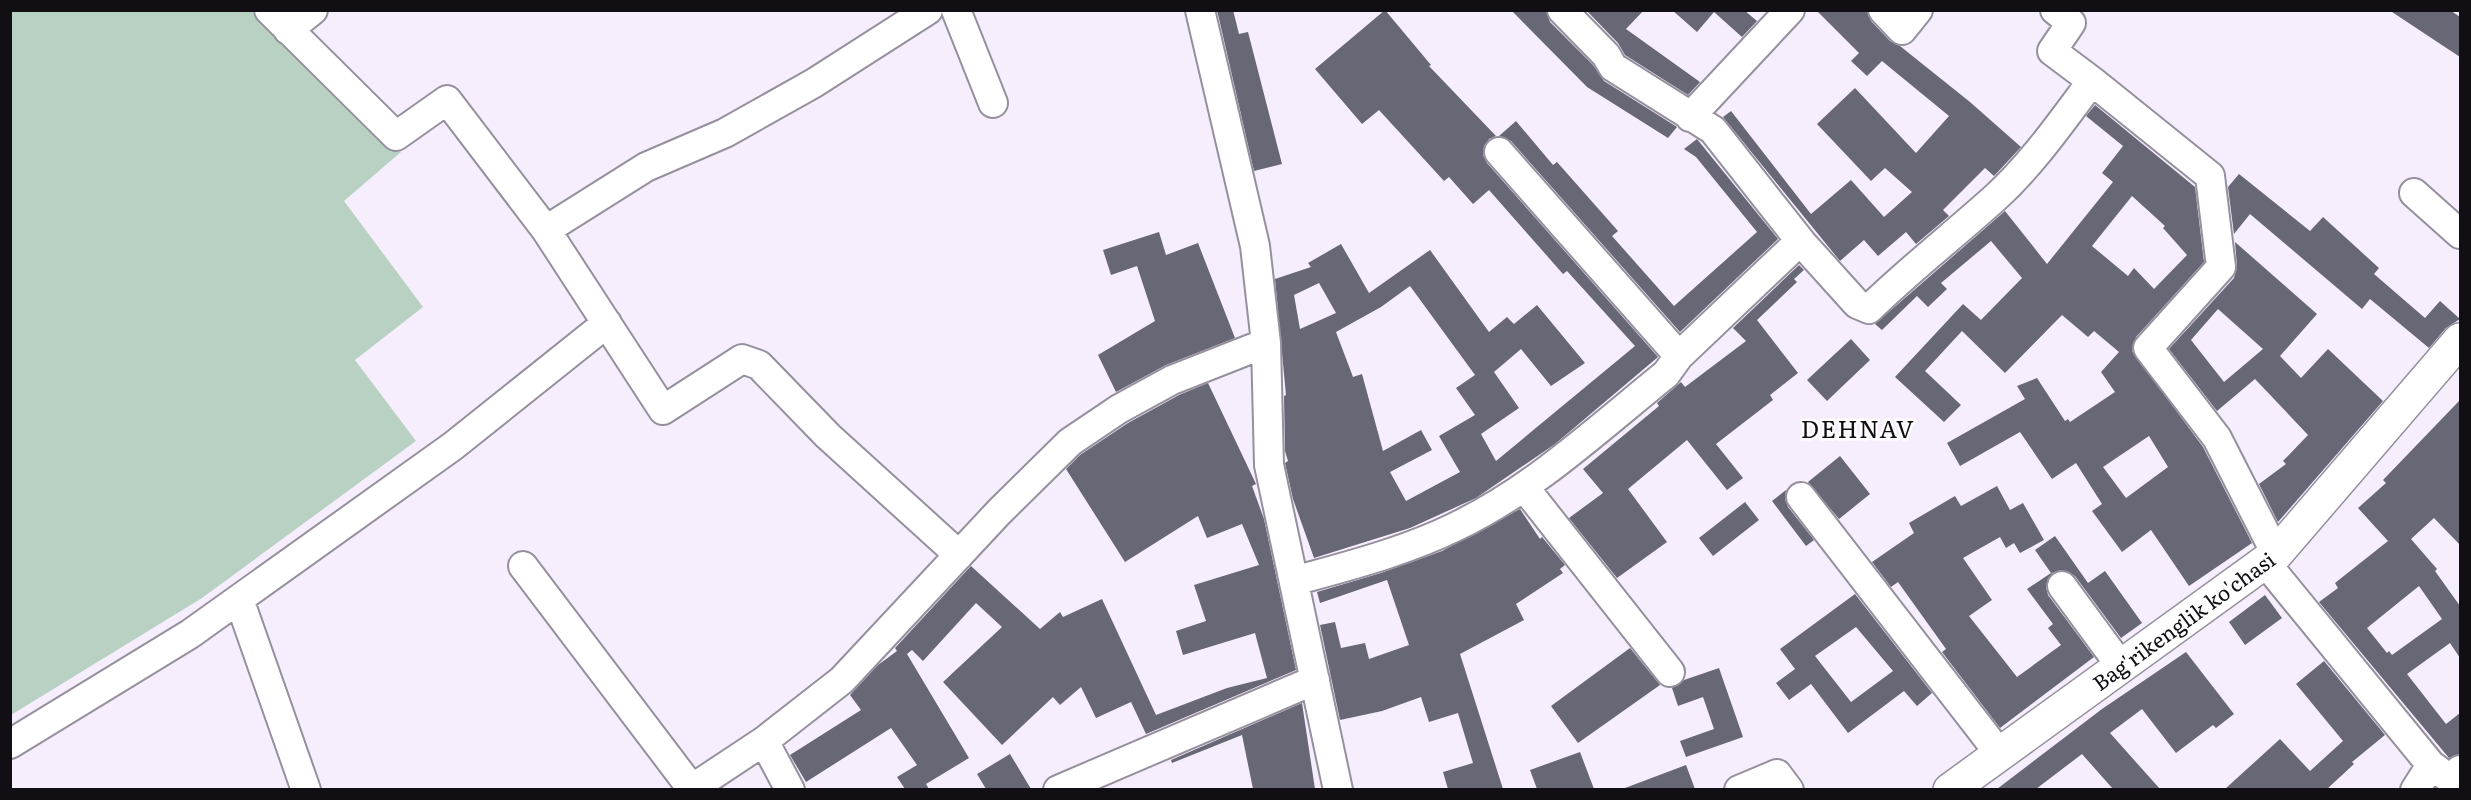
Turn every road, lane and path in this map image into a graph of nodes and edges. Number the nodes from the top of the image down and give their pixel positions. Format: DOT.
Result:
graph roads {
  1 [pos="313,10"];
  2 [pos="928,10"];
  3 [pos="956,10"];
  4 [pos="1200,10"];
  5 [pos="1562,10"];
  6 [pos="1790,10"];
  7 [pos="1883,10"];
  8 [pos="1918,10"];
  9 [pos="2055,10"];
  10 [pos="278,20"];
  11 [pos="2092,81"];
  12 [pos="993,103"];
  13 [pos="1690,117"];
  14 [pos="1499,152"];
  15 [pos="2414,193"];
  16 [pos="546,230"];
  17 [pos="2460,234"];
  18 [pos="1800,240"];
  19 [pos="607,324"];
  20 [pos="2460,340"];
  21 [pos="1266,343"];
  22 [pos="1679,356"];
  23 [pos="1524,488"];
  24 [pos="1802,497"];
  25 [pos="959,555"];
  26 [pos="2271,558"];
  27 [pos="523,566"];
  28 [pos="1294,581"];
  29 [pos="2062,586"];
  30 [pos="239,599"];
  31 [pos="2120,664"];
  32 [pos="1670,672"];
  33 [pos="1315,680"];
  34 [pos="764,741"];
  35 [pos="10,744"];
  36 [pos="1999,753"];
  37 [pos="2451,775"];
  38 [pos="306,789"];
  39 [pos="691,789"];
  40 [pos="790,789"];
  41 [pos="1058,789"];
  42 [pos="1338,789"];
  43 [pos="1739,789"];
  44 [pos="1789,789"];
  45 [pos="1950,789"];
  46 [pos="2415,789"];
  1 -- 10 [label="street"];
  2 -- 16 [label="street"];
  3 -- 12 [label="street"];
  4 -- 21 [label="street"];
  5 -- 13 [label="street"];
  6 -- 13 [label="street"];
  7 -- 8 [label="street"];
  9 -- 11 [label="street"];
  10 -- 16 [label="street"];
  11 -- 18 [label="street"];
  11 -- 26 [label="street"];
  13 -- 18 [label="street"];
  14 -- 22 [label="street"];
  15 -- 17 [label="street"];
  16 -- 19 [label="street"];
  18 -- 22 [label="street"];
  19 -- 25 [label="street"];
  19 -- 30 [label="street"];
  20 -- 26 [label="main road, Bag'rikenglik ko'chasi"];
  21 -- 25 [label="street"];
  21 -- 28 [label="street"];
  22 -- 23 [label="street"];
  23 -- 28 [label="street"];
  23 -- 32 [label="street"];
  24 -- 36 [label="street"];
  25 -- 34 [label="street"];
  26 -- 31 [label="main road, Bag'rikenglik ko'chasi"];
  26 -- 37 [label="street"];
  27 -- 39 [label="street"];
  28 -- 33 [label="street"];
  29 -- 31 [label="street"];
  30 -- 35 [label="street"];
  30 -- 38 [label="street"];
  31 -- 36 [label="main road, Bag'rikenglik ko'chasi"];
  33 -- 41 [label="street"];
  33 -- 42 [label="street"];
  34 -- 39 [label="street"];
  34 -- 40 [label="street"];
  36 -- 45 [label="main road, Bag'rikenglik ko'chasi"];
  37 -- 46 [label="street"];
  43 -- 44 [label="street"];
}
